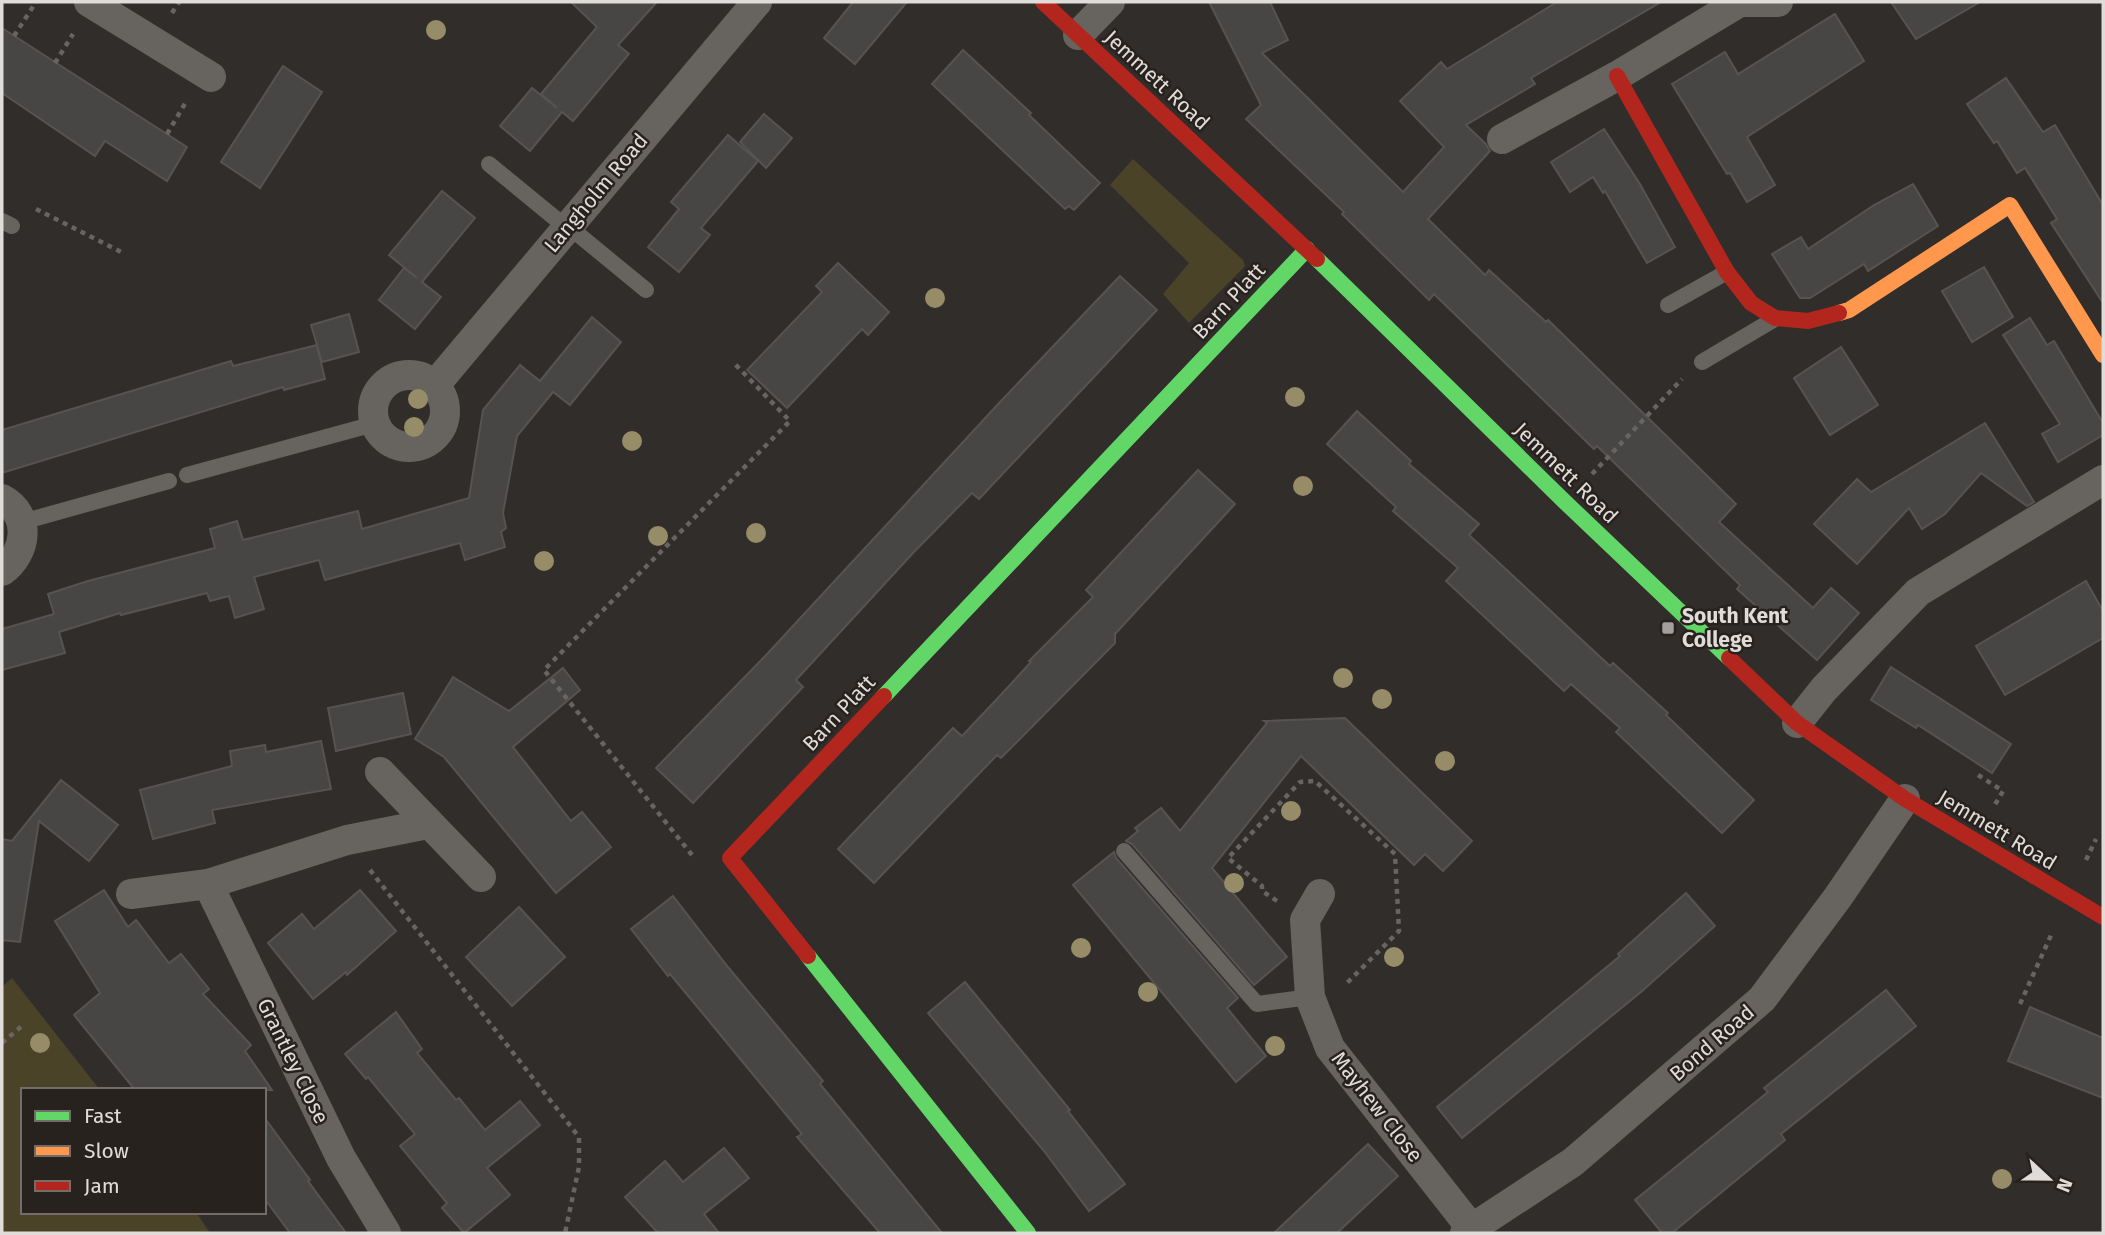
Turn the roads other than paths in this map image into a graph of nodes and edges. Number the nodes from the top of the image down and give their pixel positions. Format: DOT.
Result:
graph roads {
  1 [pos="89,2"];
  2 [pos="757,2"];
  3 [pos="1043,2"];
  4 [pos="1110,2"];
  5 [pos="1742,2"];
  6 [pos="1778,2"];
  7 [pos="1078,35"];
  8 [pos="1617,76"];
  9 [pos="211,77"];
  10 [pos="1502,139"];
  11 [pos="489,164"];
  12 [pos="568,227"];
  13 [pos="1307,249"];
  14 [pos="1727,272"];
  15 [pos="646,290"];
  16 [pos="1668,304"];
  17 [pos="1775,318"];
  18 [pos="2103,355"];
  19 [pos="1702,362"];
  20 [pos="435,385"];
  21 [pos="374,424"];
  22 [pos="187,475"];
  23 [pos="2103,480"];
  24 [pos="169,481"];
  25 [pos="2,499"];
  26 [pos="22,522"];
  27 [pos="2,571"];
  28 [pos="1797,723"];
  29 [pos="380,772"];
  30 [pos="1905,800"];
  31 [pos="428,824"];
  32 [pos="1124,851"];
  33 [pos="481,877"];
  34 [pos="208,884"];
  35 [pos="131,894"];
  36 [pos="1320,894"];
  37 [pos="2103,917"];
  38 [pos="1310,997"];
  39 [pos="1483,1228"];
  40 [pos="386,1233"];
  41 [pos="1028,1233"];
  1 -- 9 [label="street"];
  2 -- 12 [label="street, Langholm Road"];
  3 -- 7 [label="street, Jemmett Road"];
  4 -- 7 [label="street"];
  5 -- 6 [label="street"];
  5 -- 8 [label="street"];
  7 -- 13 [label="street, Jemmett Road"];
  8 -- 10 [label="street"];
  8 -- 14 [label="street"];
  11 -- 12 [label="lane"];
  12 -- 15 [label="lane"];
  12 -- 20 [label="street, Langholm Road"];
  13 -- 28 [label="street, Jemmett Road"];
  13 -- 41 [label="street, Barn Platt"];
  14 -- 16 [label="lane"];
  14 -- 17 [label="street"];
  17 -- 18 [label="street"];
  17 -- 19 [label="lane"];
  20 -- 21 [label="street"];
  20 -- 21 [label="street"];
  21 -- 22 [label="lane"];
  23 -- 28 [label="street"];
  24 -- 26 [label="lane"];
  25 -- 26 [label="street"];
  26 -- 27 [label="street"];
  28 -- 30 [label="street, Jemmett Road"];
  29 -- 31 [label="street"];
  30 -- 37 [label="street, Jemmett Road"];
  30 -- 39 [label="street, Bond Road"];
  31 -- 33 [label="street"];
  31 -- 34 [label="street"];
  32 -- 38 [label="lane"];
  34 -- 35 [label="street"];
  34 -- 40 [label="street, Grantley Close"];
  36 -- 38 [label="street, Mayhew Close"];
  38 -- 39 [label="street, Mayhew Close"];
}
